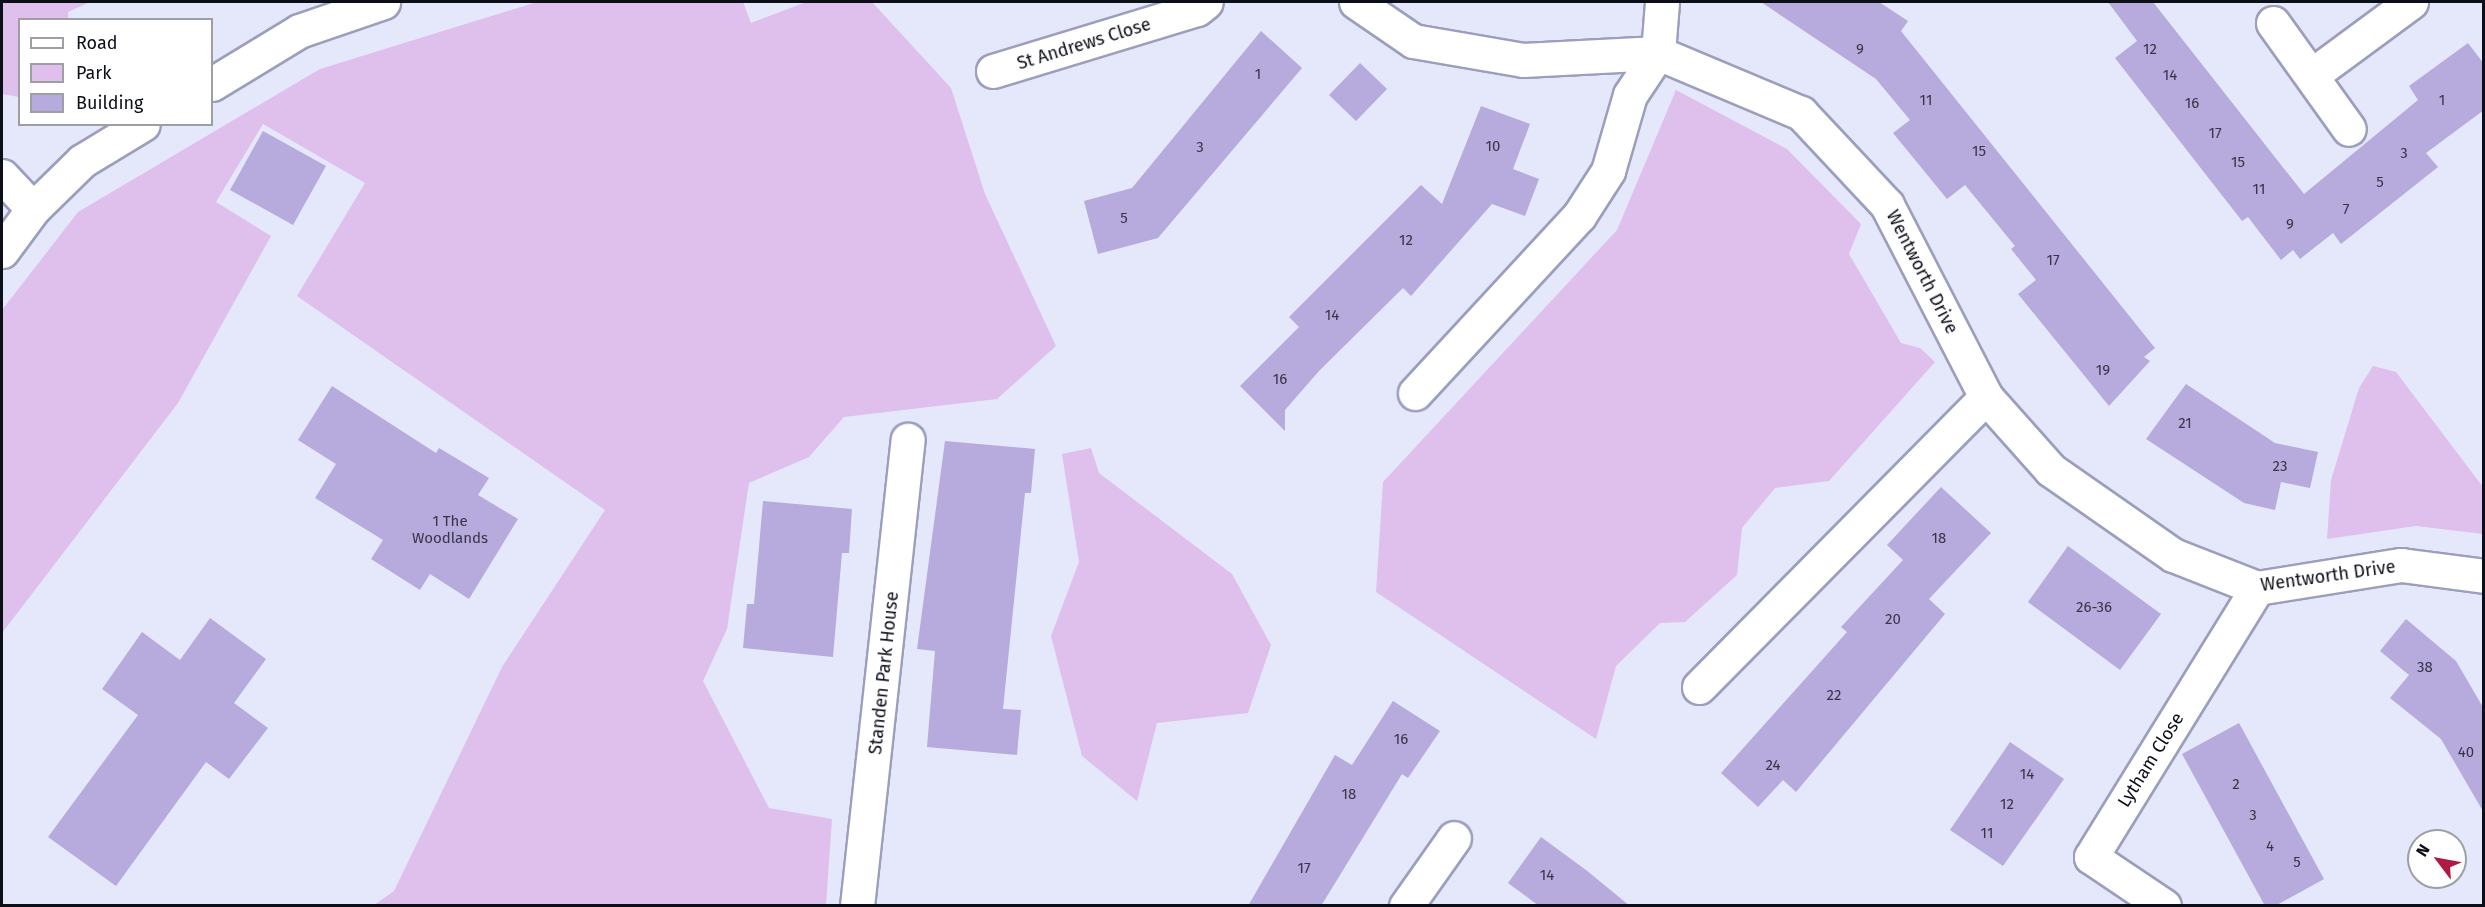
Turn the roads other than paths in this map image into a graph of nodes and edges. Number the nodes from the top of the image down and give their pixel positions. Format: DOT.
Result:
graph roads {
  1 [pos="383,2"];
  2 [pos="1206,2"];
  3 [pos="1356,2"];
  4 [pos="1662,2"];
  5 [pos="2411,2"];
  6 [pos="2273,23"];
  7 [pos="1658,53"];
  8 [pos="993,72"];
  9 [pos="2312,75"];
  10 [pos="213,83"];
  11 [pos="140,126"];
  12 [pos="2349,129"];
  13 [pos="2,176"];
  14 [pos="33,209"];
  15 [pos="2,251"];
  16 [pos="1415,393"];
  17 [pos="1986,397"];
  18 [pos="908,440"];
  19 [pos="2484,576"];
  20 [pos="2257,588"];
  21 [pos="1699,687"];
  22 [pos="1454,838"];
  23 [pos="857,906"];
  24 [pos="1406,906"];
  25 [pos="2164,906"];
  1 -- 10 [label="street"];
  2 -- 8 [label="street, St Andrews Close"];
  3 -- 7 [label="street, Wentworth Drive"];
  4 -- 7 [label="street"];
  5 -- 9 [label="street"];
  6 -- 9 [label="street"];
  7 -- 16 [label="street"];
  7 -- 17 [label="street, Wentworth Drive"];
  9 -- 12 [label="street"];
  11 -- 14 [label="street"];
  13 -- 14 [label="street"];
  14 -- 15 [label="street"];
  17 -- 20 [label="street, Wentworth Drive"];
  17 -- 21 [label="street"];
  18 -- 23 [label="street, Standen Park House"];
  19 -- 20 [label="street, Wentworth Drive"];
  20 -- 25 [label="street, Lytham Close"];
  22 -- 24 [label="street"];
}
